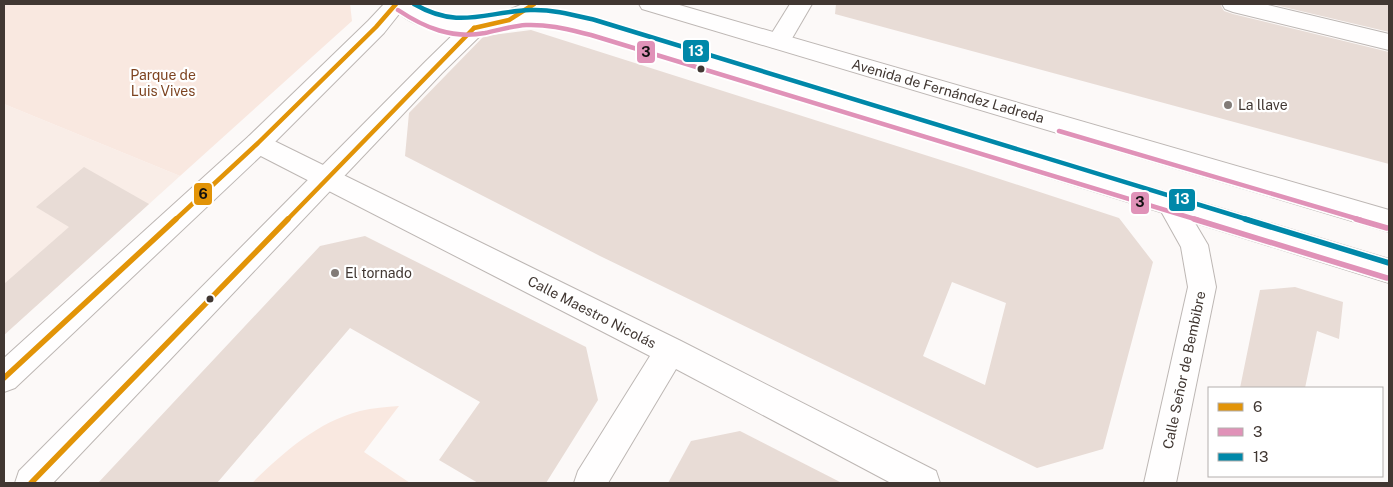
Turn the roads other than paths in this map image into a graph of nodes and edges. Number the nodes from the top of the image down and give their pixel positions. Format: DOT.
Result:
graph roads {
  1 [pos="396,4"];
  2 [pos="402,4"];
  3 [pos="534,4"];
  4 [pos="650,4"];
  5 [pos="801,4"];
  6 [pos="1233,4"];
  7 [pos="510,20"];
  8 [pos="474,28"];
  9 [pos="779,41"];
  10 [pos="1389,42"];
  11 [pos="258,143"];
  12 [pos="327,178"];
  13 [pos="1170,204"];
  14 [pos="1389,221"];
  15 [pos="1389,271"];
  16 [pos="670,351"];
  17 [pos="4,378"];
  18 [pos="31,483"];
  19 [pos="590,483"];
  20 [pos="924,483"];
  21 [pos="1160,483"];
  1 -- 11 [label="main road"];
  2 -- 8 [label="main road"];
  3 -- 7 [label="main road"];
  4 -- 9 [label="main road, Avenida de Fernández Ladreda"];
  5 -- 9 [label="main road"];
  6 -- 10 [label="main road"];
  7 -- 8 [label="main road"];
  7 -- 13 [label="main road"];
  8 -- 12 [label="main road"];
  9 -- 14 [label="main road, Avenida de Fernández Ladreda"];
  11 -- 12 [label="main road, Calle Maestro Nicolás"];
  11 -- 17 [label="main road"];
  12 -- 16 [label="main road, Calle Maestro Nicolás"];
  12 -- 18 [label="main road"];
  13 -- 15 [label="main road"];
  13 -- 21 [label="main road, Calle Señor de Bembibre"];
  16 -- 19 [label="main road"];
  16 -- 20 [label="main road, Calle Maestro Nicolás"];
}
